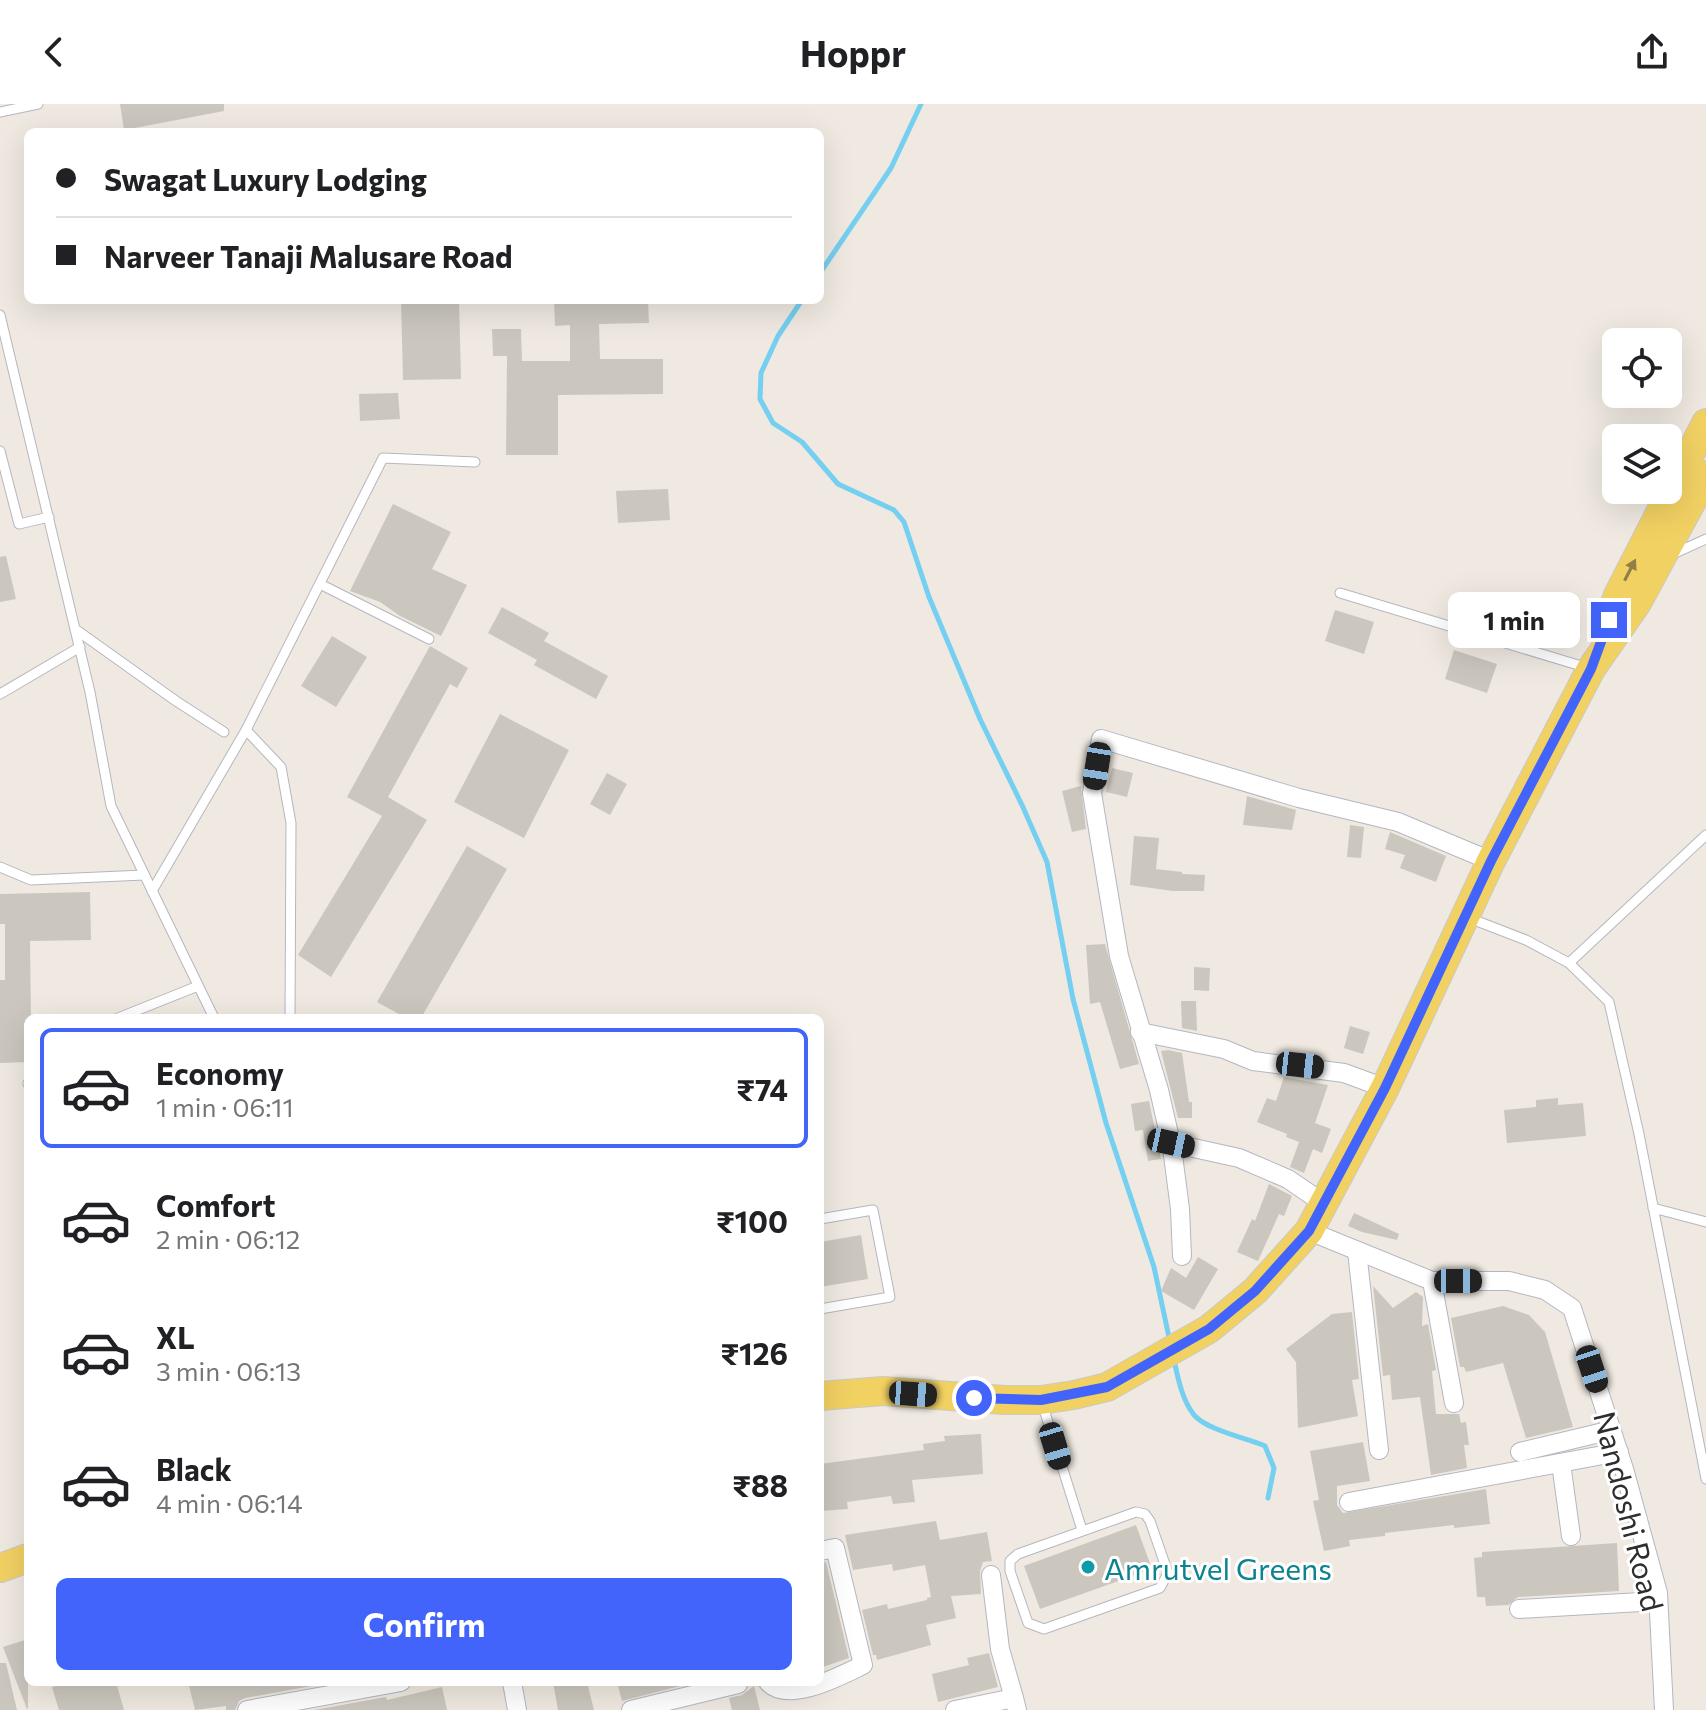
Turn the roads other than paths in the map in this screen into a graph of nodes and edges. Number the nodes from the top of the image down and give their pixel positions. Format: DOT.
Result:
graph roads {
  1 [pos="38,104"];
  2 [pos="0,112"];
  3 [pos="0,315"];
  4 [pos="1706,423"];
  5 [pos="0,451"];
  6 [pos="475,462"];
  7 [pos="1706,475"];
  8 [pos="49,517"];
  9 [pos="1706,539"];
  10 [pos="1661,559"];
  11 [pos="320,584"];
  12 [pos="1340,593"];
  13 [pos="75,629"];
  14 [pos="429,639"];
  15 [pos="80,647"];
  16 [pos="1591,669"];
  17 [pos="0,694"];
  18 [pos="246,730"];
  19 [pos="224,732"];
  20 [pos="1704,841"];
  21 [pos="1491,861"];
  22 [pos="0,867"];
  23 [pos="144,875"];
  24 [pos="152,891"];
  25 [pos="1466,916"];
  26 [pos="1569,963"];
  27 [pos="198,986"];
  28 [pos="128,1014"];
  29 [pos="212,1014"];
  30 [pos="290,1014"];
  31 [pos="1140,1032"];
  32 [pos="1385,1088"];
  33 [pos="1171,1140"];
  34 [pos="1323,1203"];
  35 [pos="1653,1208"];
  36 [pos="824,1218"];
  37 [pos="1706,1222"];
  38 [pos="1309,1231"];
  39 [pos="1357,1251"];
  40 [pos="1182,1256"];
  41 [pos="1432,1281"];
  42 [pos="824,1308"];
  43 [pos="824,1396"];
  44 [pos="1041,1400"];
  45 [pos="1454,1403"];
  46 [pos="1612,1430"];
  47 [pos="1379,1450"];
  48 [pos="1520,1452"];
  49 [pos="1619,1452"];
  50 [pos="1561,1463"];
  51 [pos="1706,1479"];
  52 [pos="1349,1502"];
  53 [pos="1082,1530"];
  54 [pos="1571,1536"];
  55 [pos="824,1550"];
  56 [pos="24,1559"];
  57 [pos="0,1568"];
  58 [pos="991,1575"];
  59 [pos="1658,1601"];
  60 [pos="1519,1609"];
  61 [pos="379,1686"];
  62 [pos="513,1686"];
  63 [pos="730,1686"];
  64 [pos="772,1686"];
  65 [pos="797,1701"];
  66 [pos="1016,1704"];
  67 [pos="247,1710"];
  68 [pos="517,1710"];
  69 [pos="631,1710"];
  70 [pos="955,1710"];
  71 [pos="1664,1710"];
  1 -- 2 [label="lane"];
  3 -- 8 [label="lane"];
  16 -- 4 [label="main road, one-way"];
  5 -- 8 [label="lane"];
  6 -- 11 [label="lane"];
  7 -- 10 [label="main road"];
  8 -- 13 [label="lane"];
  9 -- 10 [label="lane"];
  10 -- 16 [label="main road"];
  11 -- 14 [label="lane"];
  11 -- 18 [label="lane"];
  12 -- 16 [label="lane"];
  13 -- 15 [label="lane"];
  13 -- 19 [label="lane"];
  15 -- 17 [label="lane"];
  15 -- 23 [label="lane"];
  16 -- 21 [label="main road"];
  18 -- 24 [label="lane"];
  18 -- 30 [label="lane"];
  20 -- 26 [label="lane"];
  21 -- 25 [label="main road"];
  21 -- 31 [label="street"];
  22 -- 23 [label="lane"];
  23 -- 24 [label="lane"];
  24 -- 27 [label="lane"];
  25 -- 26 [label="lane"];
  25 -- 32 [label="main road"];
  26 -- 35 [label="lane"];
  27 -- 28 [label="lane"];
  27 -- 29 [label="lane"];
  31 -- 32 [label="street"];
  31 -- 33 [label="street"];
  32 -- 34 [label="main road"];
  33 -- 34 [label="street"];
  33 -- 40 [label="street"];
  34 -- 38 [label="main road"];
  35 -- 37 [label="lane"];
  35 -- 51 [label="lane"];
  36 -- 42 [label="lane"];
  38 -- 39 [label="street, Nandoshi Road"];
  38 -- 44 [label="main road"];
  39 -- 41 [label="street, Nandoshi Road"];
  39 -- 47 [label="street"];
  41 -- 45 [label="street"];
  41 -- 46 [label="street, Nandoshi Road"];
  43 -- 44 [label="main road"];
  44 -- 53 [label="lane"];
  46 -- 48 [label="street"];
  46 -- 49 [label="street, Nandoshi Road"];
  49 -- 50 [label="street"];
  49 -- 59 [label="street, Nandoshi Road"];
  50 -- 52 [label="street"];
  50 -- 54 [label="street"];
  53 -- 53 [label="lane"];
  55 -- 65 [label="street"];
  56 -- 57 [label="main road"];
  58 -- 66 [label="street"];
  59 -- 60 [label="street"];
  59 -- 71 [label="street, Nandoshi Road"];
  61 -- 67 [label="street"];
  62 -- 68 [label="street"];
  63 -- 69 [label="street"];
  64 -- 65 [label="street"];
  66 -- 70 [label="street"];
}
